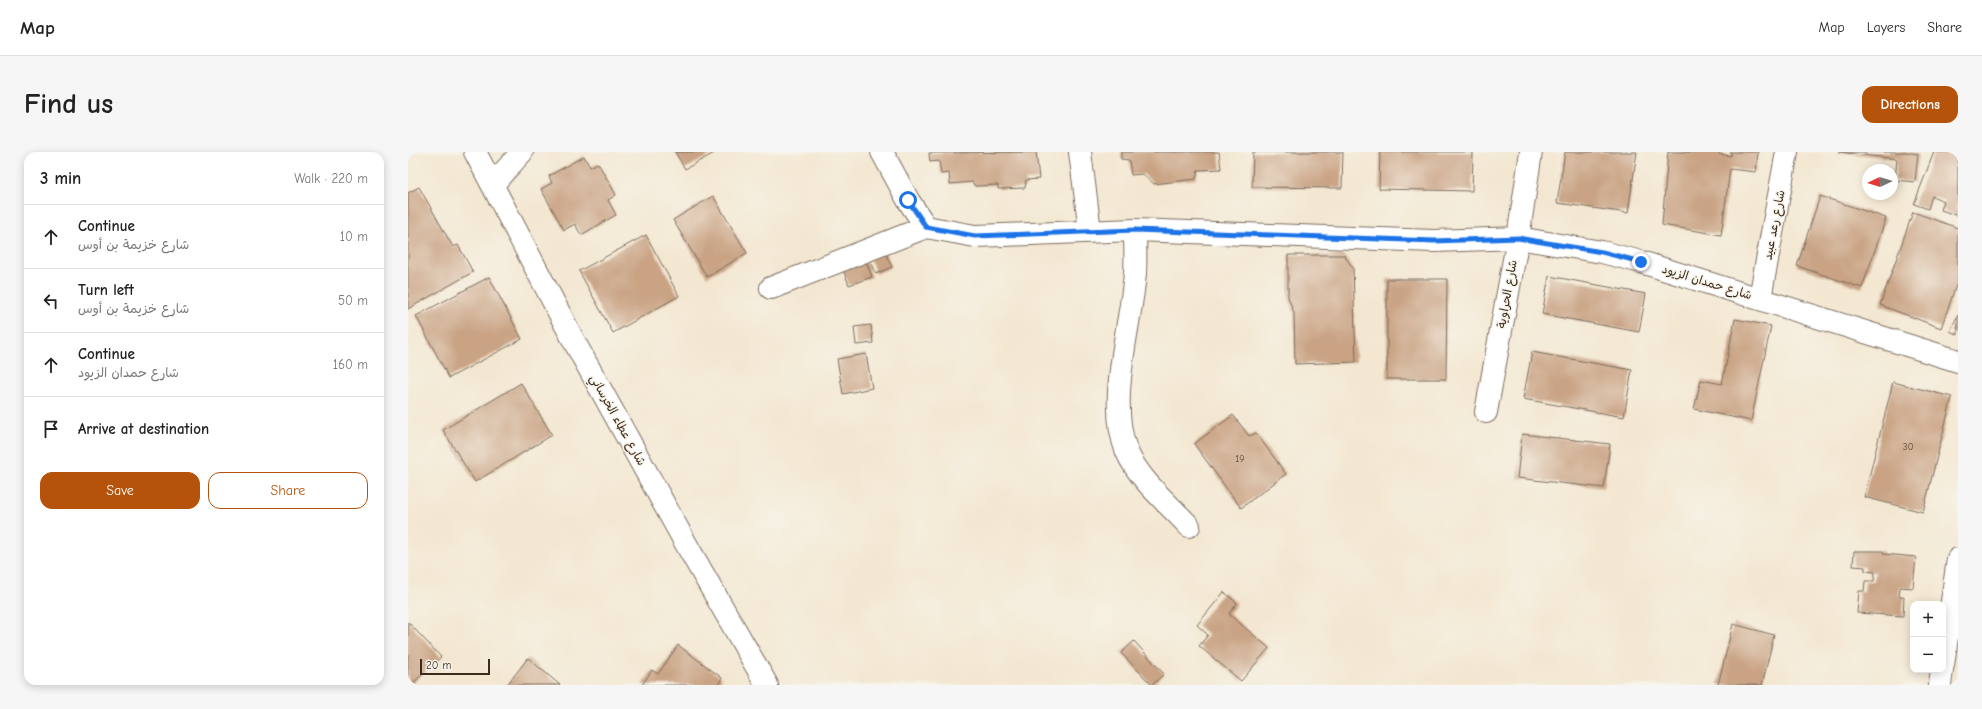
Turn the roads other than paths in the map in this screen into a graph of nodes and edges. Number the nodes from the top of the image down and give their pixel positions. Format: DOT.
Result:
graph roads {
  1 [pos="475,152"];
  2 [pos="522,152"];
  3 [pos="882,152"];
  4 [pos="1080,152"];
  5 [pos="1531,152"];
  6 [pos="1788,152"];
  7 [pos="493,184"];
  8 [pos="926,227"];
  9 [pos="1135,230"];
  10 [pos="1090,231"];
  11 [pos="1518,238"];
  12 [pos="771,288"];
  13 [pos="1760,298"];
  14 [pos="1958,361"];
  15 [pos="1486,412"];
  16 [pos="1189,526"];
  17 [pos="1958,559"];
  18 [pos="1946,644"];
  19 [pos="1942,673"];
  20 [pos="767,685"];
  21 [pos="1940,685"];
  1 -- 7 [label="street, شارع عطاء الخرساني"];
  2 -- 7 [label="street"];
  3 -- 8 [label="street"];
  4 -- 10 [label="street"];
  5 -- 11 [label="street, شارع الحراوية"];
  6 -- 13 [label="street, شارع رعد عبيد"];
  7 -- 20 [label="street, شارع عطاء الخرساني"];
  8 -- 10 [label="street, شارع حمدان الزيود"];
  8 -- 12 [label="street"];
  9 -- 10 [label="street, شارع حمدان الزيود"];
  9 -- 11 [label="street, شارع حمدان الزيود"];
  9 -- 16 [label="street"];
  11 -- 13 [label="street, شارع حمدان الزيود"];
  11 -- 15 [label="street, شارع الحراوية"];
  13 -- 14 [label="street, شارع حمدان الزيود"];
  17 -- 18 [label="street"];
  19 -- 21 [label="street"];
}
